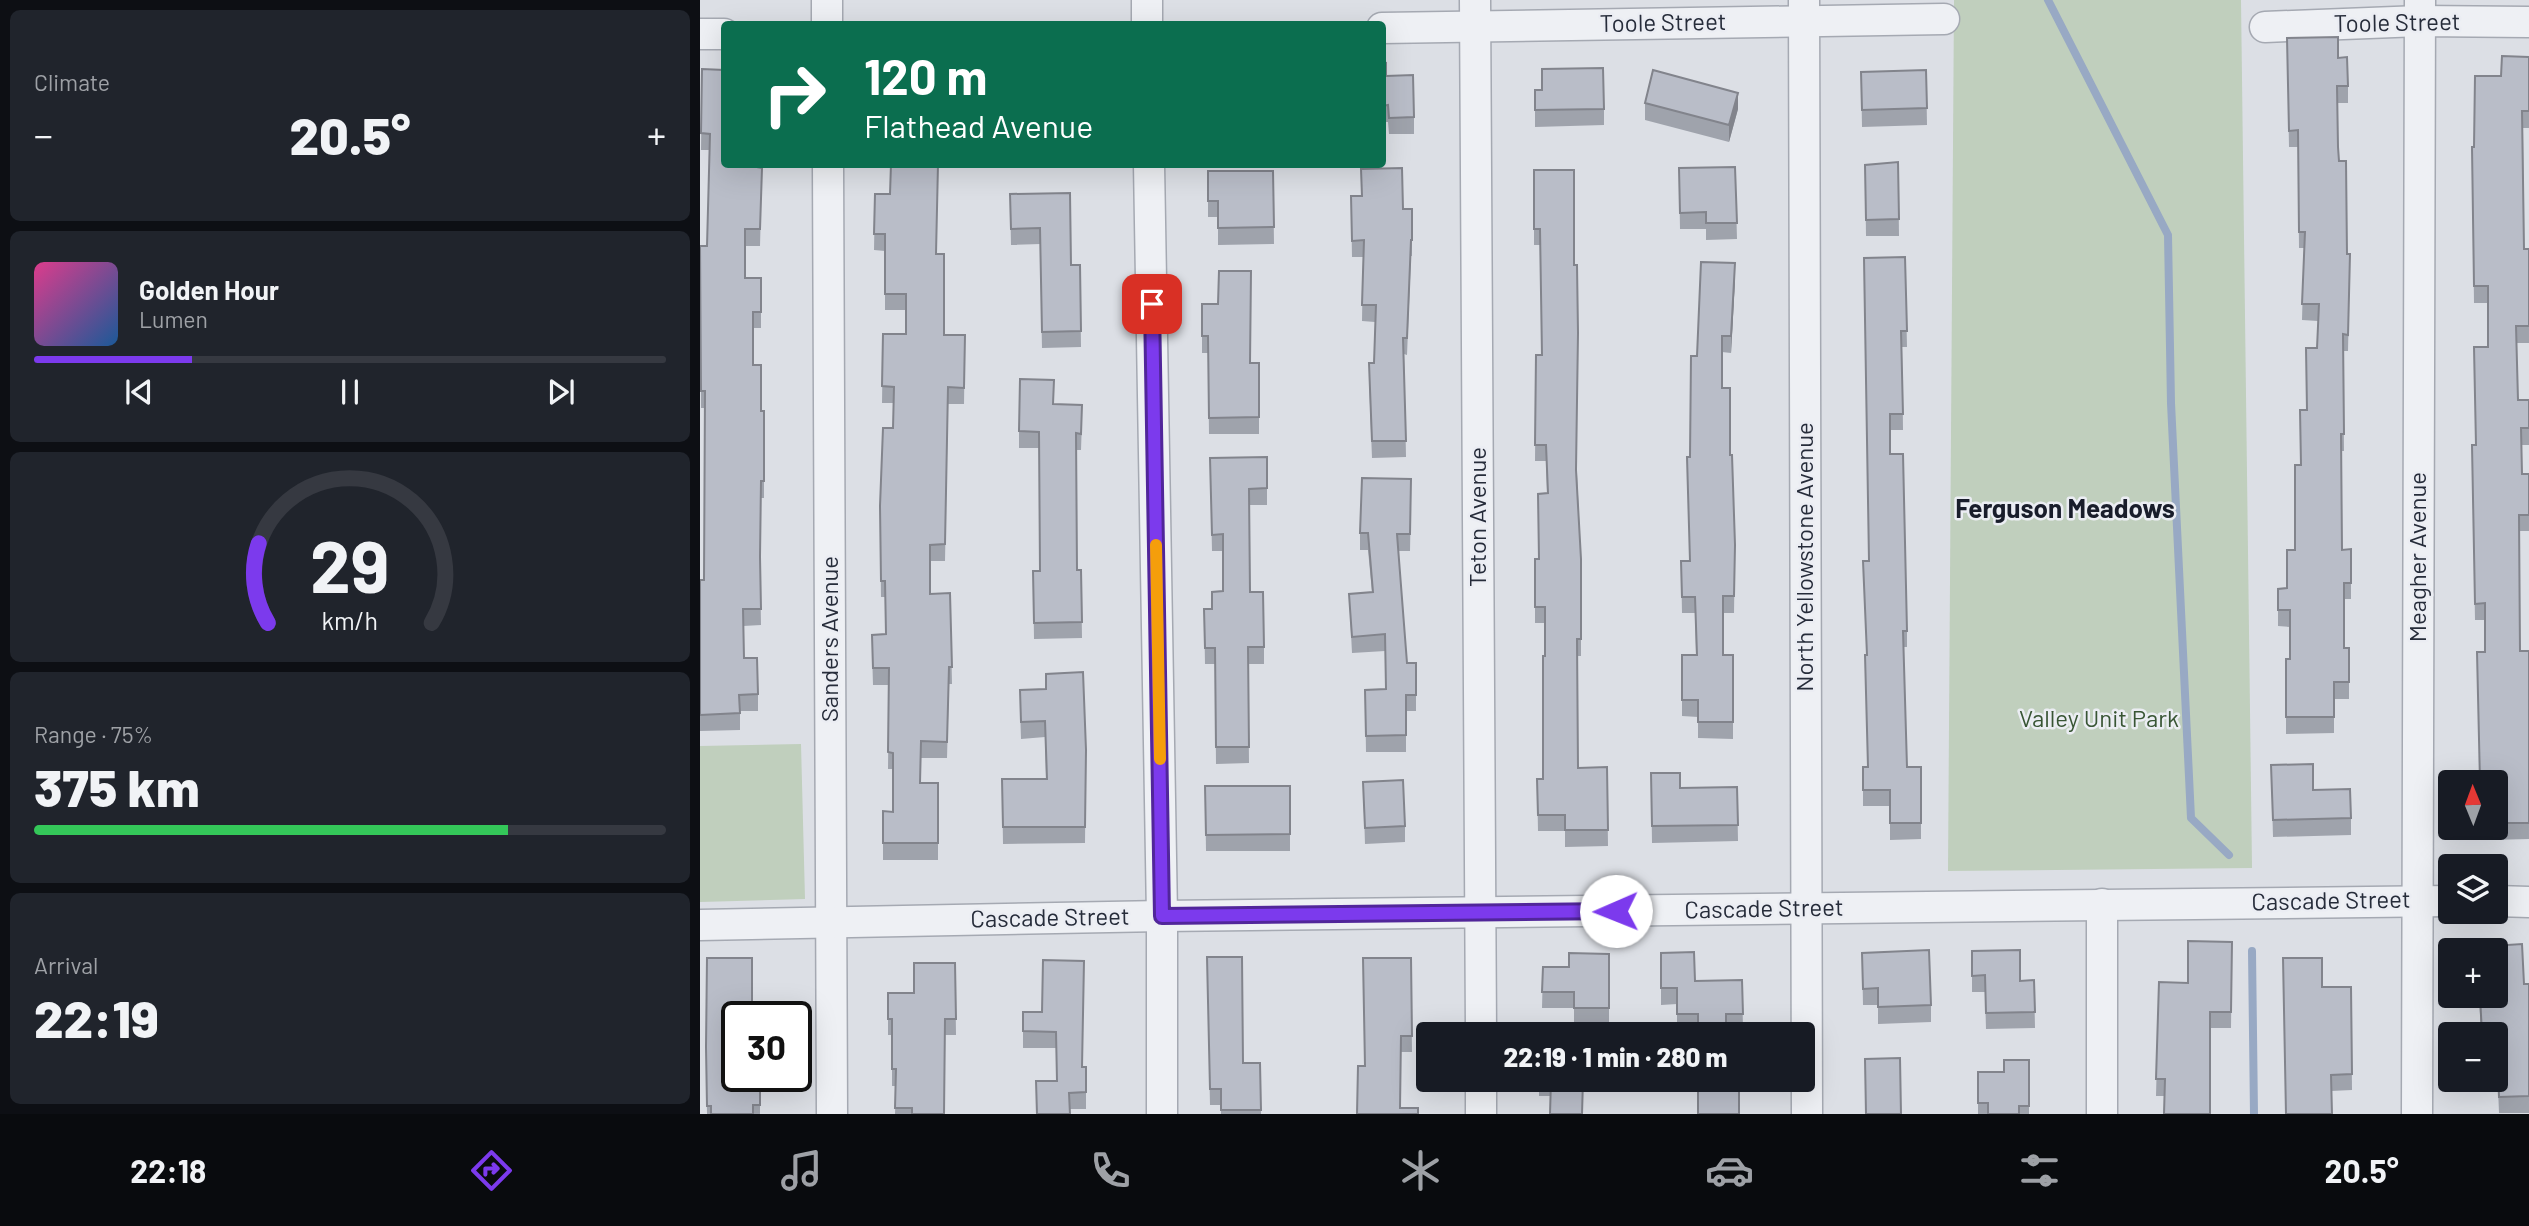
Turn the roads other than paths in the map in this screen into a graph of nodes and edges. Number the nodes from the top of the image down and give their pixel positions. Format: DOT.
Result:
graph roads {
  1 [pos="827,0"];
  2 [pos="1147,0"];
  3 [pos="1804,10"];
  4 [pos="2420,10"];
  5 [pos="1476,14"];
  6 [pos="1944,19"];
  7 [pos="827,21"];
  8 [pos="1147,21"];
  9 [pos="2529,22"];
  10 [pos="1386,27"];
  11 [pos="2266,27"];
  12 [pos="700,34"];
  13 [pos="721,34"];
  14 [pos="828,168"];
  15 [pos="1149,168"];
  16 [pos="2417,900"];
  17 [pos="2438,901"];
  18 [pos="2508,901"];
  19 [pos="2529,902"];
  20 [pos="2102,904"];
  21 [pos="1807,908"];
  22 [pos="1480,913"];
  23 [pos="1162,916"];
  24 [pos="831,922"];
  25 [pos="700,925"];
  26 [pos="1480,1022"];
  27 [pos="1480,1092"];
  28 [pos="832,1114"];
  29 [pos="1162,1114"];
  30 [pos="1480,1114"];
  31 [pos="1807,1114"];
  32 [pos="2102,1114"];
  33 [pos="2417,1114"];
  1 -- 7 [label="street"];
  2 -- 8 [label="street"];
  3 -- 5 [label="street, Toole Street"];
  3 -- 6 [label="street, Toole Street"];
  3 -- 21 [label="street, North Yellowstone Avenue"];
  4 -- 9 [label="street, Toole Street"];
  4 -- 11 [label="street, Toole Street"];
  4 -- 16 [label="street, Meagher Avenue"];
  5 -- 10 [label="street, Toole Street"];
  5 -- 22 [label="street, Teton Avenue"];
  12 -- 13 [label="street"];
  14 -- 24 [label="street, Sanders Avenue"];
  15 -- 23 [label="street"];
  16 -- 17 [label="street, Cascade Street"];
  16 -- 20 [label="street, Cascade Street"];
  16 -- 33 [label="street, Meagher Avenue"];
  18 -- 19 [label="street"];
  20 -- 21 [label="street, Cascade Street"];
  20 -- 32 [label="street"];
  21 -- 22 [label="street, Cascade Street"];
  21 -- 31 [label="street, North Yellowstone Avenue"];
  22 -- 23 [label="street, Cascade Street"];
  22 -- 26 [label="street, Teton Avenue"];
  23 -- 24 [label="street, Cascade Street"];
  23 -- 29 [label="street"];
  24 -- 25 [label="street, Cascade Street"];
  24 -- 28 [label="street, Sanders Avenue"];
  27 -- 30 [label="street"];
}
